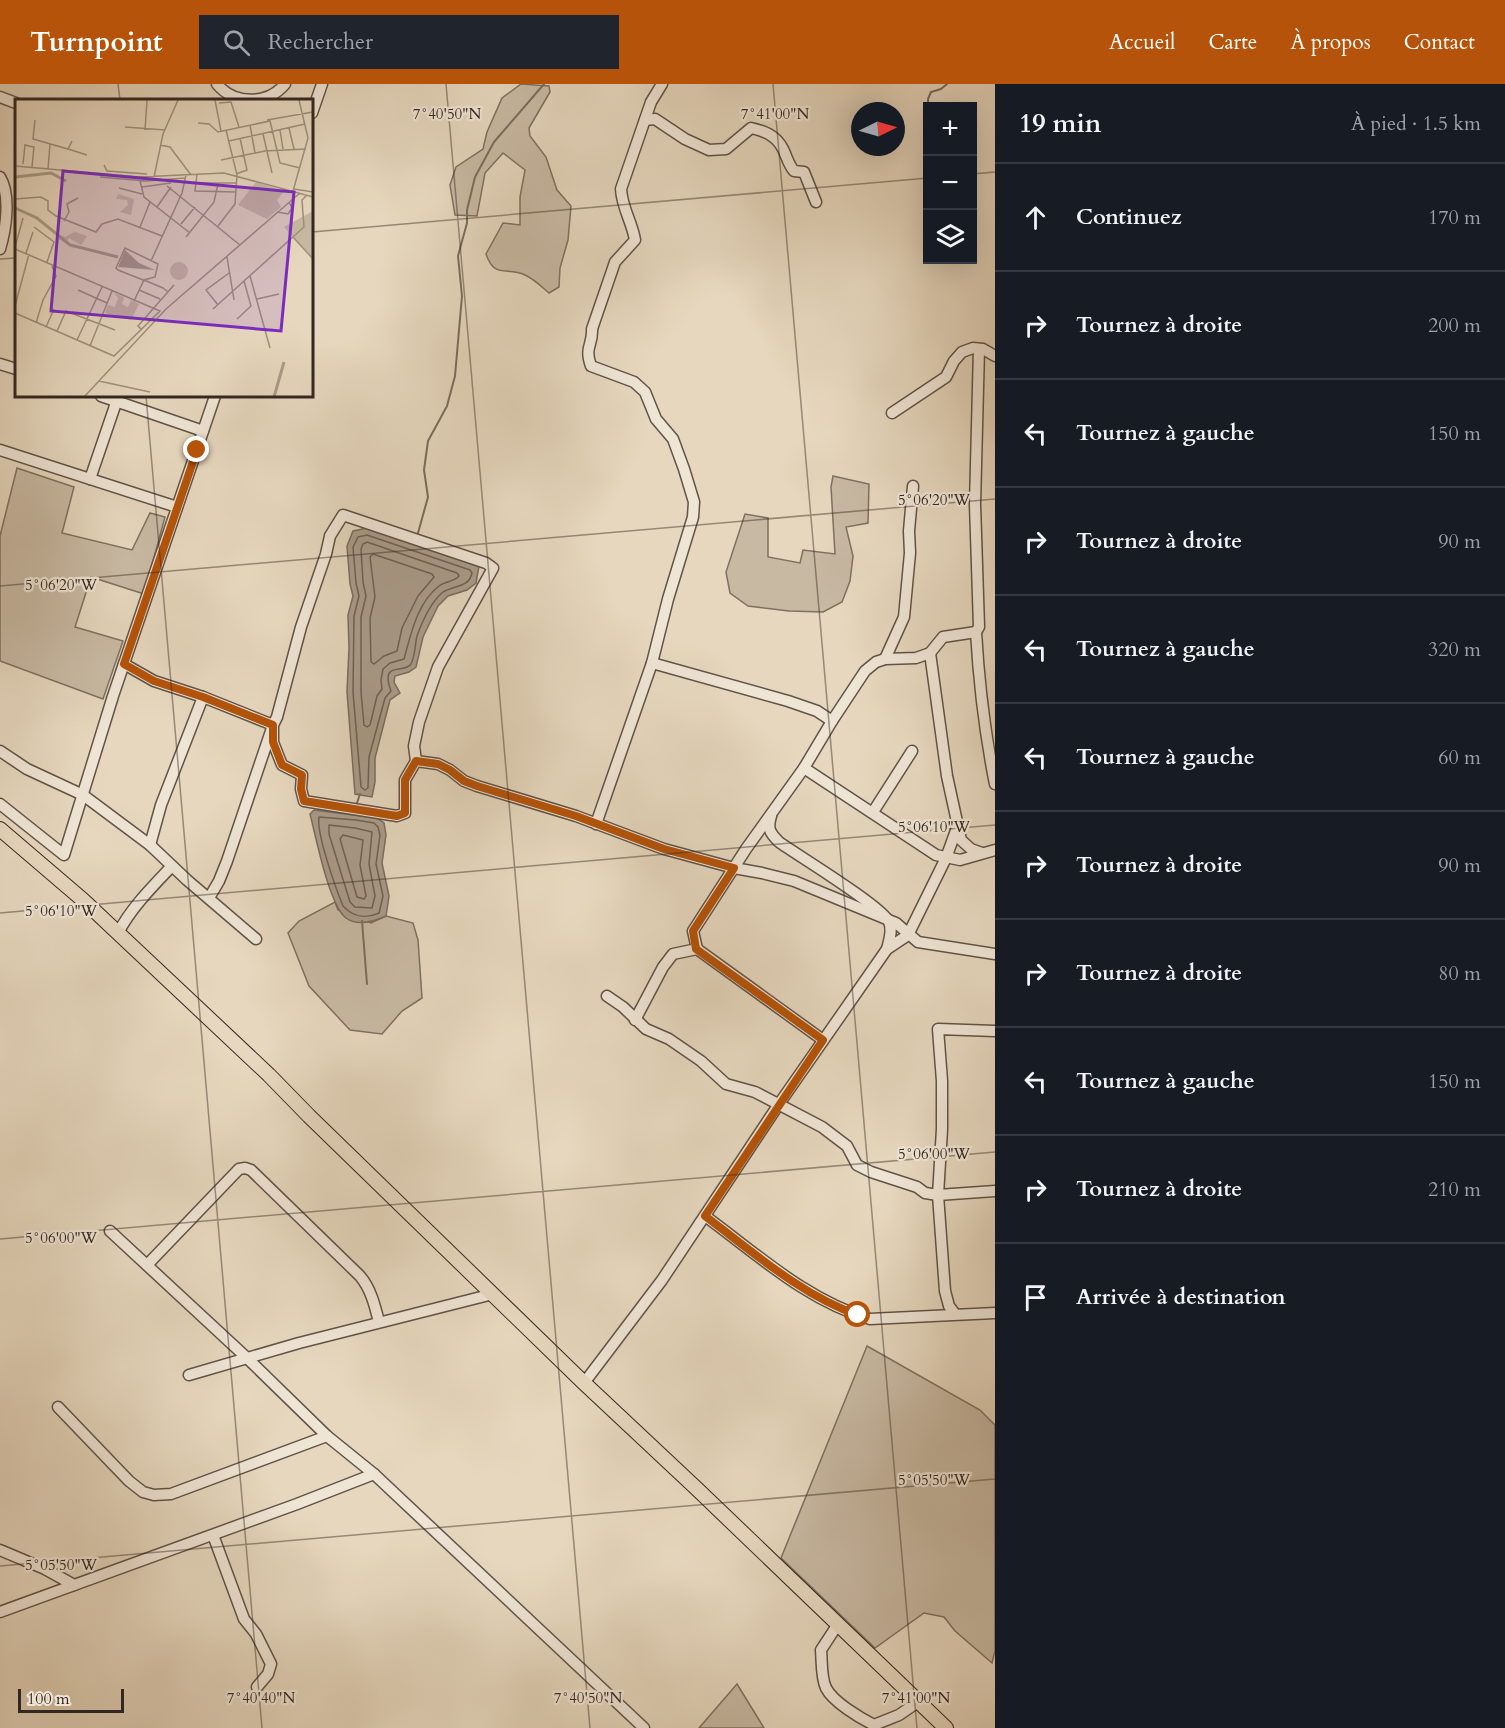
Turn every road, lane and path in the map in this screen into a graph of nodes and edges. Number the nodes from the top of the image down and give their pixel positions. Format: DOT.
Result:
graph roads {
  1 [pos="217,84"];
  2 [pos="285,84"];
  3 [pos="322,84"];
  4 [pos="662,84"];
  5 [pos="0,97"];
  6 [pos="246,99"];
  7 [pos="258,99"];
  8 [pos="15,103"];
  9 [pos="314,107"];
  10 [pos="645,120"];
  11 [pos="0,177"];
  12 [pos="816,202"];
  13 [pos="0,249"];
  14 [pos="979,349"];
  15 [pos="995,356"];
  16 [pos="0,364"];
  17 [pos="15,369"];
  18 [pos="214,398"];
  19 [pos="118,399"];
  20 [pos="892,413"];
  21 [pos="203,431"];
  22 [pos="0,450"];
  23 [pos="90,479"];
  24 [pos="913,486"];
  25 [pos="177,507"];
  26 [pos="976,632"];
  27 [pos="930,653"];
  28 [pos="885,659"];
  29 [pos="652,663"];
  30 [pos="124,664"];
  31 [pos="203,697"];
  32 [pos="832,721"];
  33 [pos="273,725"];
  34 [pos="0,751"];
  35 [pos="912,751"];
  36 [pos="416,761"];
  37 [pos="804,768"];
  38 [pos="995,784"];
  39 [pos="83,795"];
  40 [pos="0,804"];
  41 [pos="873,812"];
  42 [pos="771,814"];
  43 [pos="596,824"];
  44 [pos="958,825"];
  45 [pos="0,829"];
  46 [pos="150,845"];
  47 [pos="995,850"];
  48 [pos="982,853"];
  49 [pos="946,858"];
  50 [pos="171,867"];
  51 [pos="734,868"];
  52 [pos="209,898"];
  53 [pos="889,921"];
  54 [pos="118,933"];
  55 [pos="909,935"];
  56 [pos="256,939"];
  57 [pos="696,949"];
  58 [pos="887,949"];
  59 [pos="995,954"];
  60 [pos="607,996"];
  61 [pos="635,1020"];
  62 [pos="995,1031"];
  63 [pos="823,1040"];
  64 [pos="779,1104"];
  65 [pos="995,1191"];
  66 [pos="938,1195"];
  67 [pos="705,1216"];
  68 [pos="110,1231"];
  69 [pos="147,1265"];
  70 [pos="493,1294"];
  71 [pos="995,1313"];
  72 [pos="955,1314"];
  73 [pos="379,1322"];
  74 [pos="247,1358"];
  75 [pos="189,1375"];
  76 [pos="584,1383"];
  77 [pos="58,1407"];
  78 [pos="327,1436"];
  79 [pos="374,1474"];
  80 [pos="213,1535"];
  81 [pos="0,1550"];
  82 [pos="74,1585"];
  83 [pos="0,1612"];
  84 [pos="838,1624"];
  85 [pos="257,1687"];
  86 [pos="918,1702"];
  87 [pos="644,1728"];
  88 [pos="946,1728"];
  1 -- 6 [label="street"];
  2 -- 7 [label="street"];
  3 -- 9 [label="street"];
  4 -- 10 [label="street"];
  5 -- 8 [label="street"];
  10 -- 12 [label="street"];
  10 -- 29 [label="street"];
  11 -- 13 [label="street"];
  14 -- 15 [label="street"];
  14 -- 20 [label="street"];
  14 -- 26 [label="street"];
  16 -- 17 [label="street"];
  18 -- 21 [label="street"];
  19 -- 21 [label="street"];
  19 -- 23 [label="street"];
  21 -- 25 [label="street"];
  22 -- 23 [label="street"];
  23 -- 25 [label="street"];
  24 -- 28 [label="street"];
  25 -- 30 [label="street"];
  26 -- 27 [label="street"];
  26 -- 38 [label="street"];
  27 -- 28 [label="street"];
  27 -- 44 [label="street"];
  28 -- 32 [label="street"];
  29 -- 32 [label="street"];
  29 -- 43 [label="street"];
  30 -- 31 [label="street"];
  30 -- 39 [label="street"];
  31 -- 33 [label="street"];
  31 -- 46 [label="street"];
  32 -- 37 [label="street"];
  33 -- 36 [label="street"];
  33 -- 36 [label="street"];
  33 -- 52 [label="street"];
  34 -- 39 [label="street"];
  35 -- 41 [label="street"];
  36 -- 43 [label="street"];
  37 -- 41 [label="street"];
  37 -- 42 [label="street"];
  39 -- 40 [label="street"];
  39 -- 46 [label="street"];
  41 -- 49 [label="street"];
  42 -- 51 [label="street"];
  42 -- 53 [label="street"];
  43 -- 51 [label="street"];
  44 -- 48 [label="street"];
  44 -- 49 [label="street"];
  45 -- 54 [label="main road"];
  46 -- 50 [label="street"];
  47 -- 48 [label="street"];
  48 -- 49 [label="street"];
  49 -- 55 [label="street"];
  50 -- 52 [label="street"];
  50 -- 54 [label="street"];
  51 -- 53 [label="street"];
  51 -- 57 [label="street"];
  52 -- 56 [label="street"];
  53 -- 55 [label="street"];
  53 -- 58 [label="street"];
  54 -- 70 [label="main road"];
  55 -- 58 [label="street"];
  55 -- 59 [label="street"];
  57 -- 61 [label="street"];
  57 -- 63 [label="street"];
  58 -- 63 [label="street"];
  60 -- 61 [label="street"];
  61 -- 64 [label="street"];
  62 -- 66 [label="street"];
  63 -- 64 [label="street"];
  64 -- 66 [label="street"];
  64 -- 67 [label="street"];
  65 -- 66 [label="street"];
  66 -- 72 [label="street"];
  67 -- 72 [label="street"];
  67 -- 76 [label="street"];
  68 -- 69 [label="street"];
  69 -- 73 [label="street"];
  69 -- 74 [label="street"];
  70 -- 73 [label="street"];
  70 -- 76 [label="main road"];
  71 -- 72 [label="street"];
  73 -- 74 [label="street"];
  74 -- 75 [label="street"];
  74 -- 78 [label="street"];
  76 -- 84 [label="main road"];
  77 -- 78 [label="street"];
  78 -- 79 [label="street"];
  79 -- 80 [label="street"];
  79 -- 87 [label="street"];
  80 -- 82 [label="street"];
  80 -- 85 [label="street"];
  81 -- 82 [label="street"];
  82 -- 83 [label="street"];
  84 -- 86 [label="main road"];
  84 -- 86 [label="street"];
  86 -- 88 [label="main road"];
}
